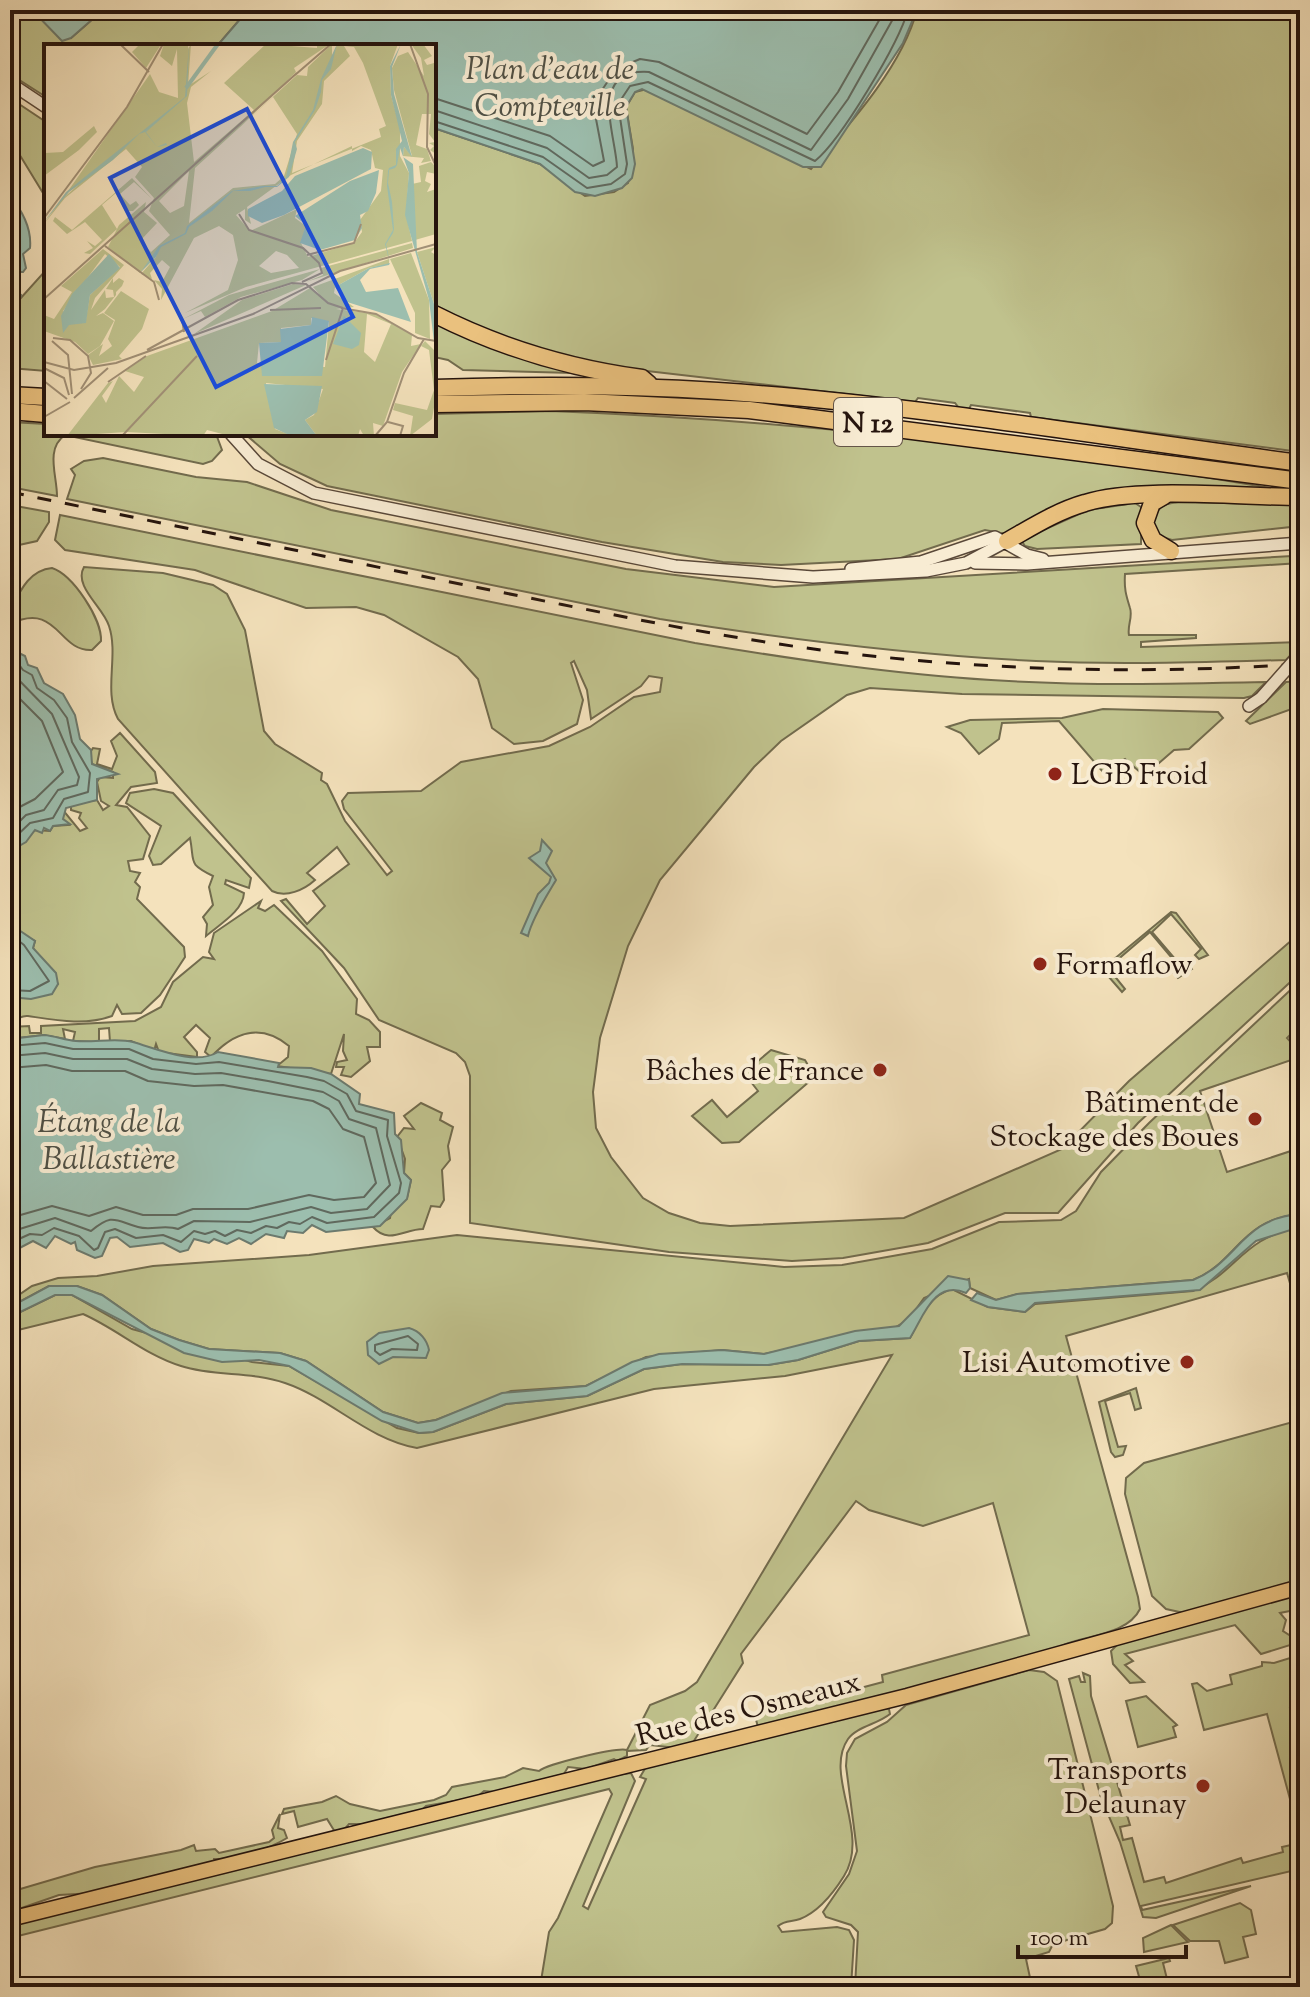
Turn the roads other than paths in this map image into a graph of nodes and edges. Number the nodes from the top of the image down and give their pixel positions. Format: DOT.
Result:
graph roads {
  1 [pos="10,83"];
  2 [pos="44,106"];
  3 [pos="436,315"];
  4 [pos="436,388"];
  5 [pos="653,388"];
  6 [pos="10,395"];
  7 [pos="44,397"];
  8 [pos="436,404"];
  9 [pos="10,411"];
  10 [pos="44,414"];
  11 [pos="233,436"];
  12 [pos="1300,463"];
  13 [pos="1300,481"];
  14 [pos="1164,496"];
  15 [pos="1300,497"];
  16 [pos="1007,541"];
  17 [pos="1300,543"];
  18 [pos="1171,551"];
  19 [pos="1047,560"];
  20 [pos="966,563"];
  21 [pos="764,575"];
  22 [pos="1300,654"];
  23 [pos="1249,706"];
  24 [pos="1300,1587"];
  25 [pos="10,1919"];
  1 -- 2 [label="street"];
  3 -- 5 [label="highway"];
  4 -- 5 [label="highway, N 12"];
  5 -- 12 [label="highway, N 12"];
  6 -- 7 [label="highway"];
  8 -- 13 [label="highway, N 12"];
  9 -- 10 [label="highway"];
  11 -- 21 [label="street"];
  14 -- 15 [label="highway"];
  14 -- 16 [label="highway"];
  14 -- 18 [label="highway"];
  16 -- 19 [label="street"];
  16 -- 20 [label="street"];
  16 -- 21 [label="street"];
  17 -- 18 [label="street"];
  18 -- 19 [label="street"];
  19 -- 20 [label="street"];
  20 -- 21 [label="street"];
  22 -- 23 [label="street, bridge"];
  24 -- 25 [label="main road, Rue des Osmeaux"];
}
